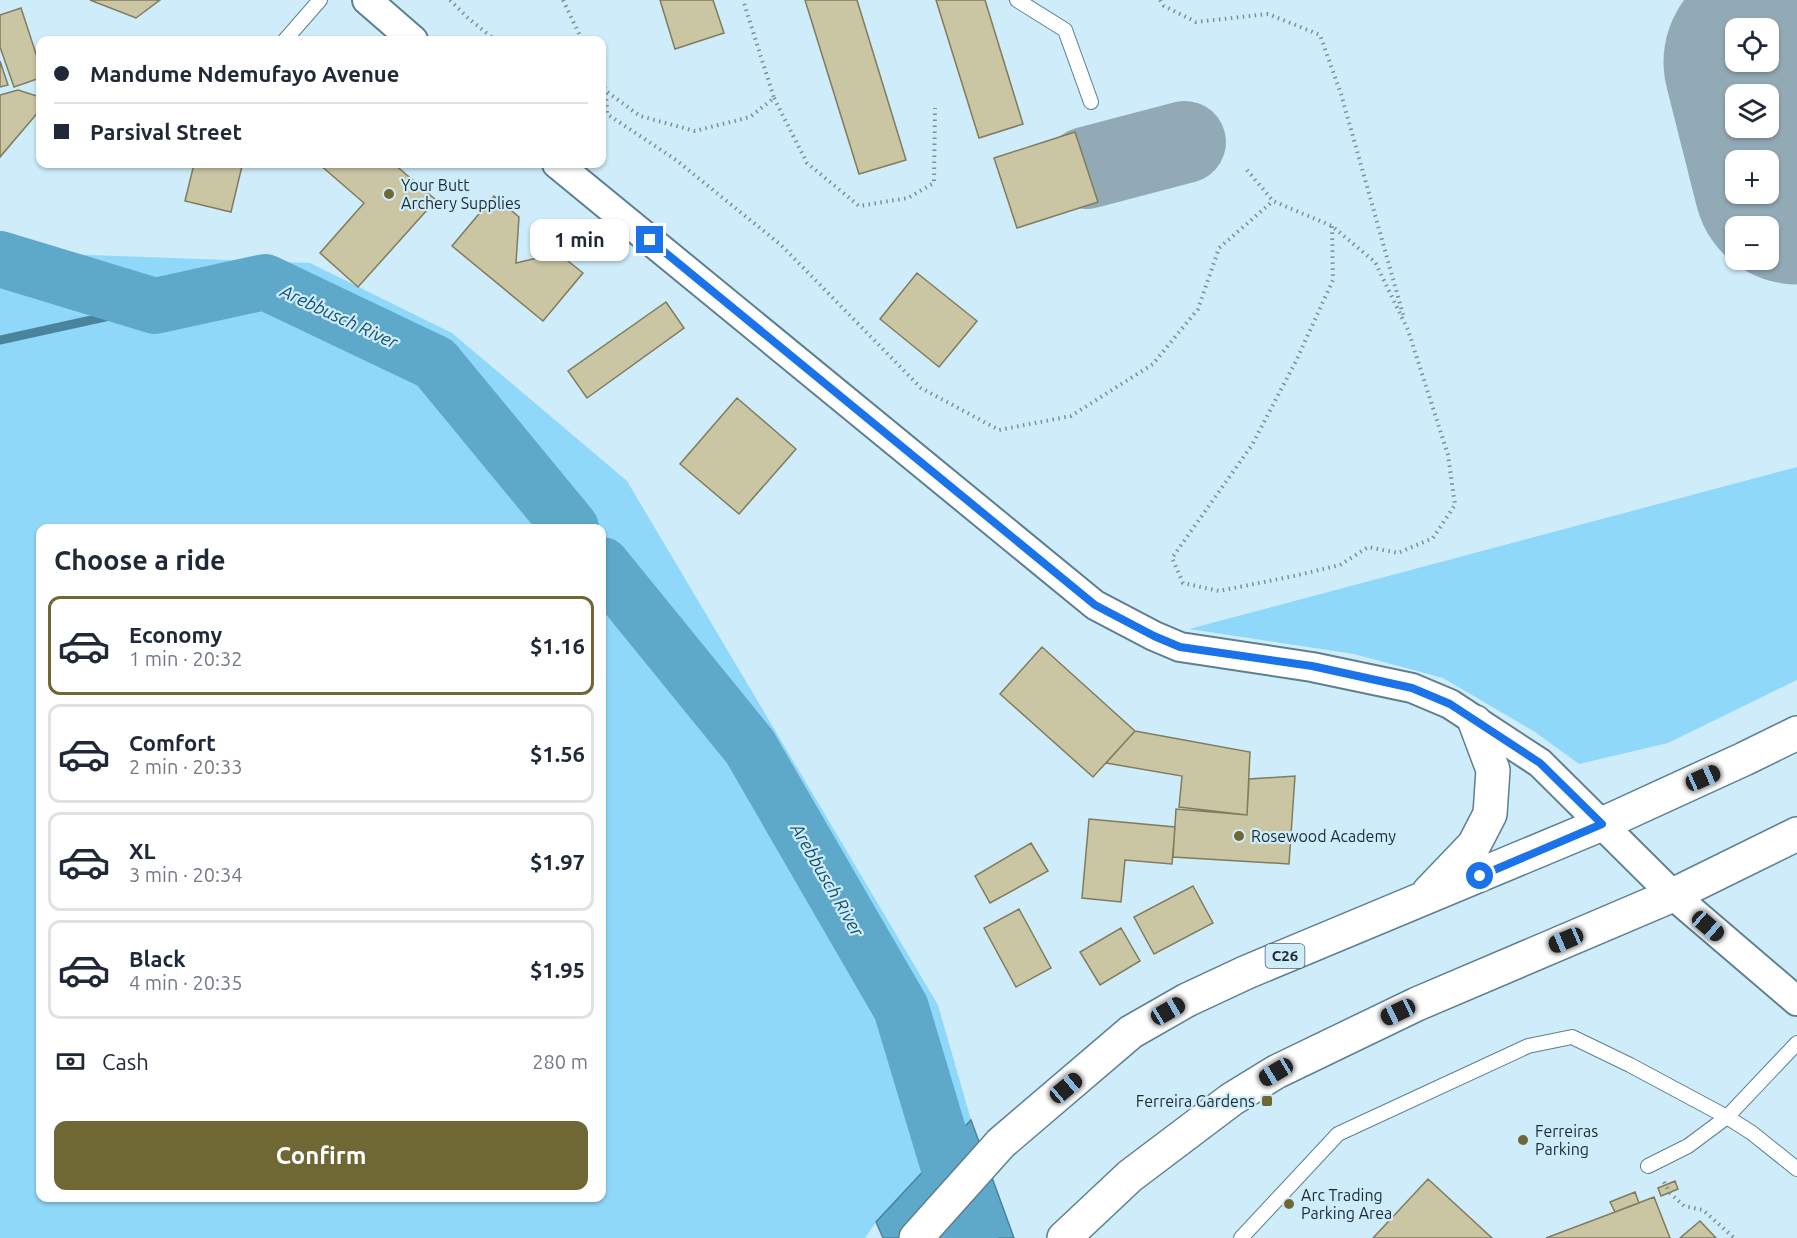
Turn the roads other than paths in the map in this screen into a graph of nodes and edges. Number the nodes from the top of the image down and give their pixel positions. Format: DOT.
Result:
graph roads {
  1 [pos="320,0"];
  2 [pos="367,0"];
  3 [pos="1017,0"];
  4 [pos="288,36"];
  5 [pos="408,36"];
  6 [pos="1091,102"];
  7 [pos="562,168"];
  8 [pos="1475,722"];
  9 [pos="1797,733"];
  10 [pos="1602,824"];
  11 [pos="1797,834"];
  12 [pos="1673,895"];
  13 [pos="1419,902"];
  14 [pos="1797,1001"];
  15 [pos="1797,1043"];
  16 [pos="1727,1117"];
  17 [pos="1652,1164"];
  18 [pos="1797,1169"];
  19 [pos="916,1238"];
  20 [pos="1064,1238"];
  21 [pos="1241,1238"];
  1 -- 4 [label="lane"];
  2 -- 5 [label="street"];
  3 -- 6 [label="lane"];
  7 -- 8 [label="street"];
  8 -- 10 [label="street"];
  8 -- 13 [label="main road"];
  9 -- 10 [label="main road, C26"];
  10 -- 12 [label="street"];
  10 -- 13 [label="main road, C26"];
  11 -- 12 [label="main road"];
  12 -- 14 [label="street"];
  12 -- 20 [label="main road"];
  13 -- 19 [label="main road, C26"];
  15 -- 16 [label="lane"];
  16 -- 17 [label="lane"];
  16 -- 18 [label="lane"];
  16 -- 21 [label="lane"];
}
